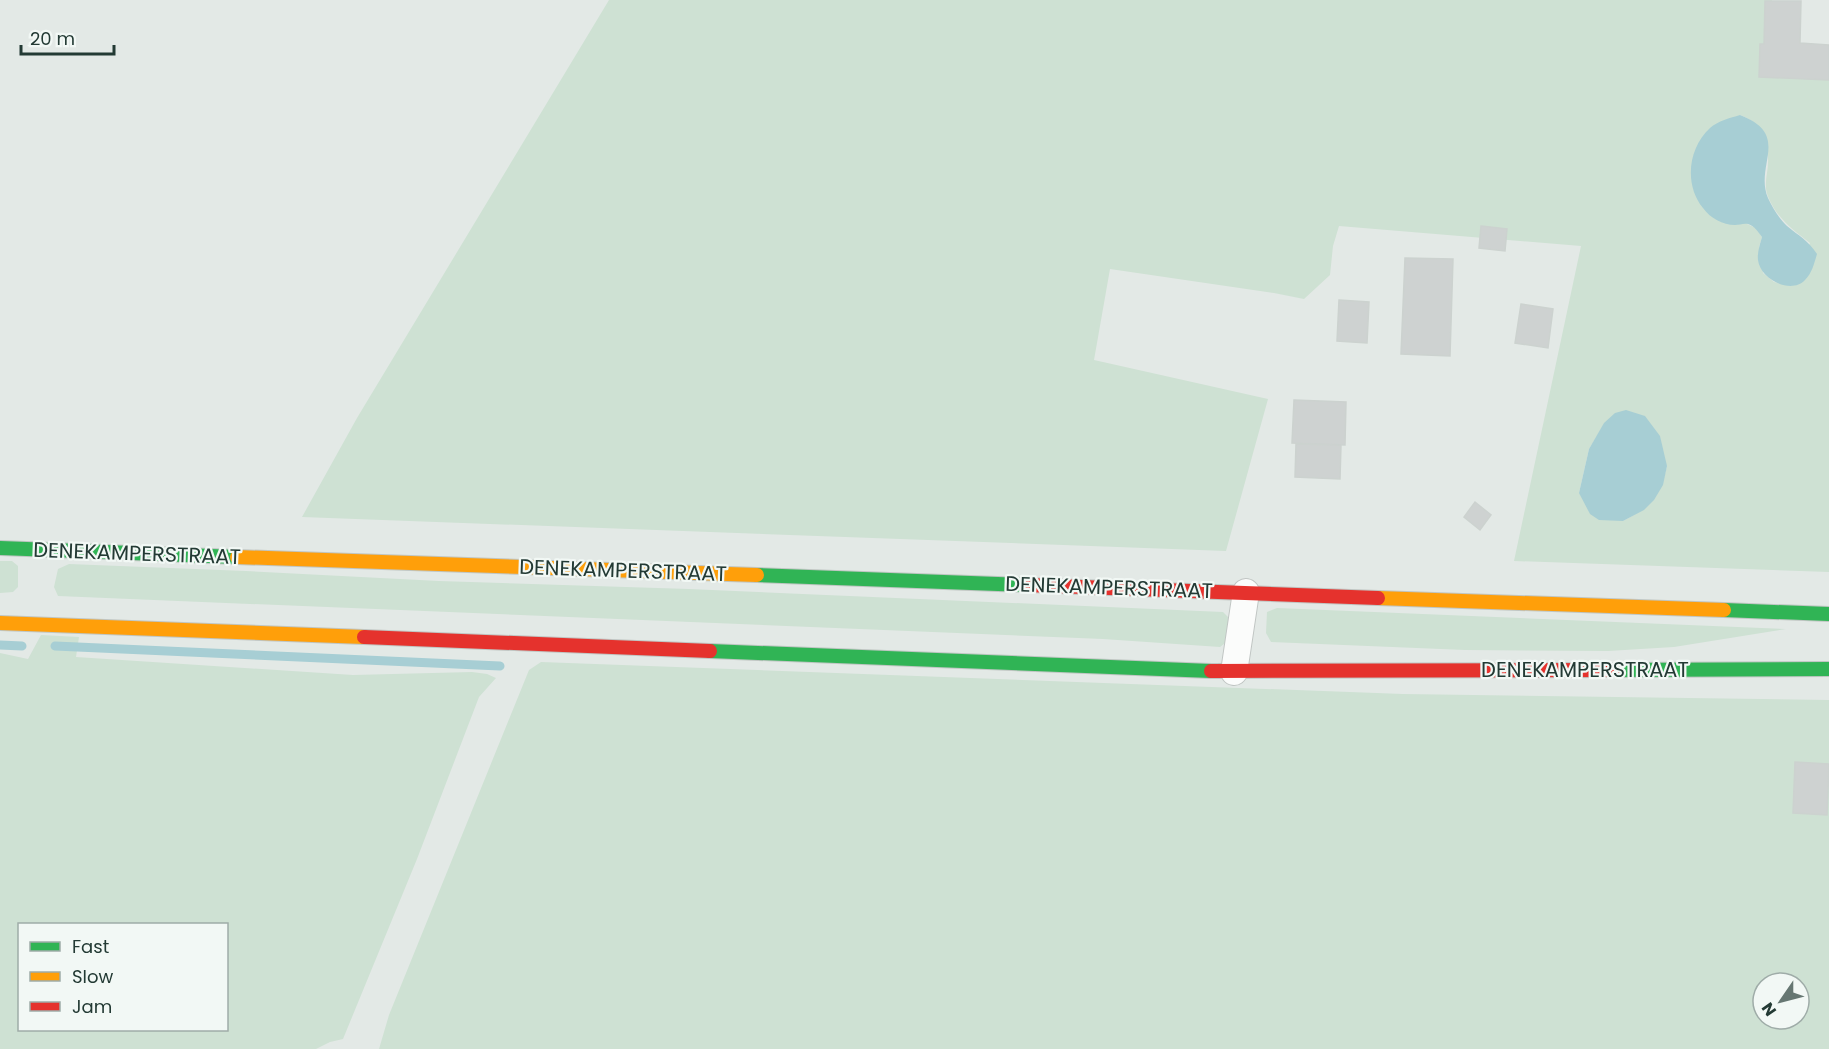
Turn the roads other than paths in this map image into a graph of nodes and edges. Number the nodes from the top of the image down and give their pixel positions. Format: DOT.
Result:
graph roads {
  1 [pos="0,548"];
  2 [pos="1246,592"];
  3 [pos="1829,614"];
  4 [pos="0,623"];
  5 [pos="1829,669"];
  6 [pos="1234,672"];
  1 -- 2 [label="main road, DENEKAMPERSTRAAT"];
  2 -- 3 [label="main road, DENEKAMPERSTRAAT"];
  2 -- 6 [label="street"];
  4 -- 6 [label="main road, DENEKAMPERSTRAAT"];
  5 -- 6 [label="main road, DENEKAMPERSTRAAT"];
}
